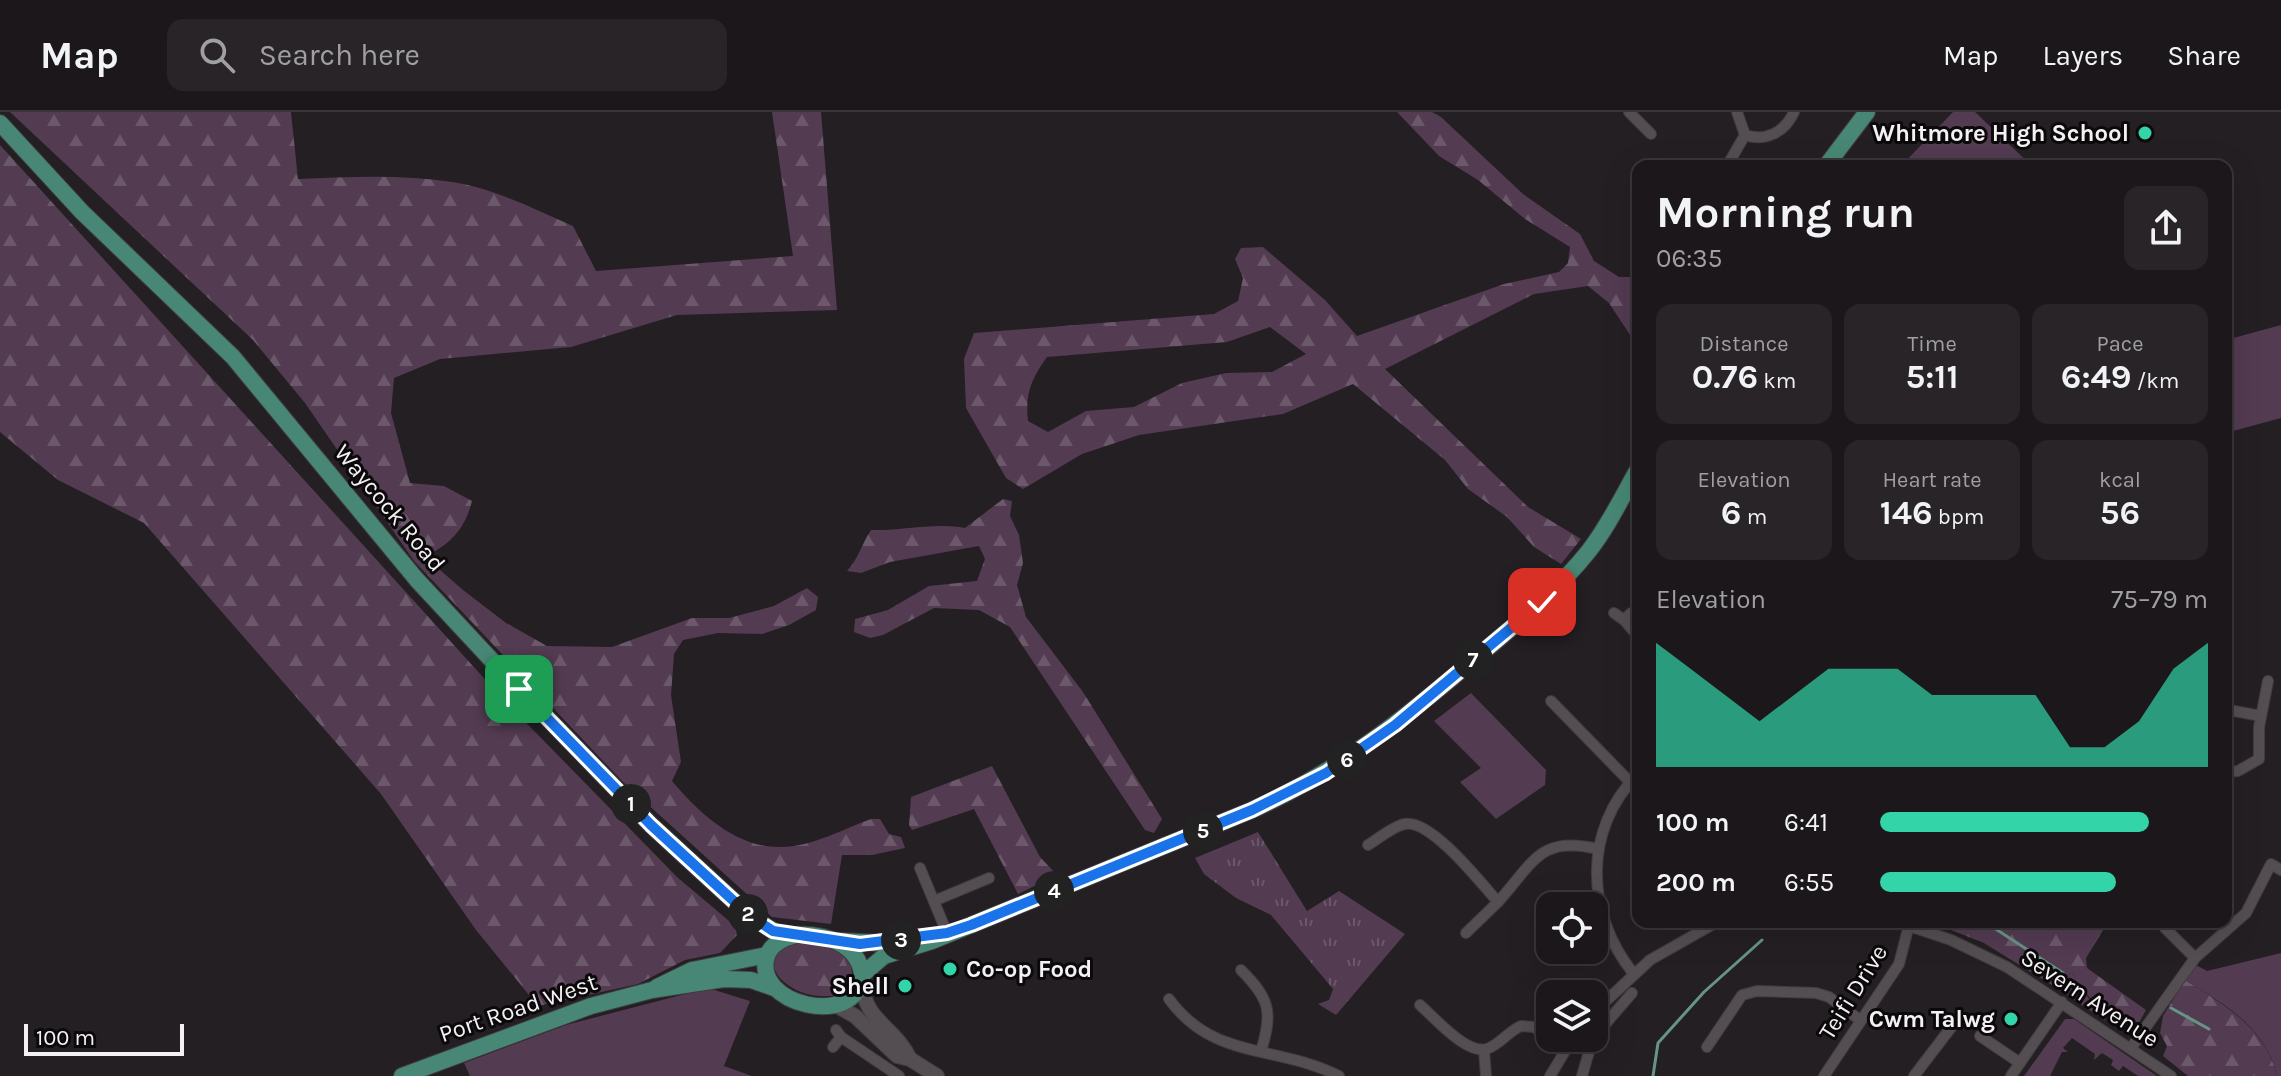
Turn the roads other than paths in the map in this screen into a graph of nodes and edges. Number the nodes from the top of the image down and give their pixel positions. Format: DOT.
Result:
graph roads {
  1 [pos="1629,112"];
  2 [pos="1737,112"];
  3 [pos="1794,112"];
  4 [pos="1856,112"];
  5 [pos="1867,112"];
  6 [pos="0,123"];
  7 [pos="1651,134"];
  8 [pos="1745,135"];
  9 [pos="1840,146"];
  10 [pos="1730,160"];
  11 [pos="1830,160"];
  12 [pos="1632,480"];
  13 [pos="1623,615"];
  14 [pos="1632,628"];
  15 [pos="2268,681"];
  16 [pos="1551,701"];
  17 [pos="2234,711"];
  18 [pos="2261,716"];
  19 [pos="2232,772"];
  20 [pos="1632,776"];
  21 [pos="1632,781"];
  22 [pos="1368,845"];
  23 [pos="1598,849"];
  24 [pos="920,868"];
  25 [pos="2281,870"];
  26 [pos="989,878"];
  27 [pos="934,901"];
  28 [pos="1498,902"];
  29 [pos="750,916"];
  30 [pos="2232,925"];
  31 [pos="1705,928"];
  32 [pos="1908,928"];
  33 [pos="1917,928"];
  34 [pos="2165,928"];
  35 [pos="2229,928"];
  36 [pos="947,933"];
  37 [pos="1466,933"];
  38 [pos="790,937"];
  39 [pos="830,939"];
  40 [pos="768,954"];
  41 [pos="2195,958"];
  42 [pos="1241,970"];
  43 [pos="1633,973"];
  44 [pos="862,978"];
  45 [pos="774,988"];
  46 [pos="652,990"];
  47 [pos="1632,993"];
  48 [pos="1608,998"];
  49 [pos="1169,999"];
  50 [pos="2062,1002"];
  51 [pos="1420,1005"];
  52 [pos="837,1006"];
  53 [pos="1860,1020"];
  54 [pos="1608,1021"];
  55 [pos="1956,1021"];
  56 [pos="1536,1028"];
  57 [pos="1980,1036"];
  58 [pos="833,1047"];
  59 [pos="1707,1047"];
  60 [pos="2131,1048"];
  61 [pos="1484,1050"];
  62 [pos="1261,1051"];
  63 [pos="1564,1052"];
  64 [pos="1590,1052"];
  65 [pos="910,1059"];
  66 [pos="2020,1063"];
  67 [pos="1318,1071"];
  68 [pos="402,1076"];
  69 [pos="899,1076"];
  70 [pos="937,1076"];
  71 [pos="1339,1076"];
  72 [pos="1486,1076"];
  73 [pos="1550,1076"];
  74 [pos="1582,1076"];
  75 [pos="1824,1076"];
  76 [pos="1914,1076"];
  77 [pos="2011,1076"];
  78 [pos="2171,1076"];
  1 -- 7 [label="street"];
  2 -- 8 [label="street"];
  3 -- 8 [label="street"];
  4 -- 9 [label="main road"];
  5 -- 9 [label="main road"];
  6 -- 29 [label="main road, Waycock Road"];
  8 -- 10 [label="street"];
  9 -- 11 [label="main road"];
  12 -- 36 [label="main road"];
  13 -- 14 [label="street"];
  15 -- 18 [label="street"];
  16 -- 20 [label="street"];
  17 -- 18 [label="street"];
  18 -- 19 [label="street"];
  21 -- 23 [label="street"];
  22 -- 28 [label="street"];
  23 -- 28 [label="street"];
  23 -- 43 [label="street"];
  24 -- 27 [label="street"];
  25 -- 30 [label="street"];
  26 -- 27 [label="street"];
  27 -- 36 [label="street"];
  28 -- 37 [label="street"];
  29 -- 38 [label="main road, Waycock Road"];
  29 -- 40 [label="main road, Waycock Road"];
  31 -- 43 [label="street"];
  32 -- 53 [label="street, Teifi Drive"];
  33 -- 50 [label="street, Severn Avenue"];
  34 -- 41 [label="street"];
  35 -- 41 [label="street"];
  36 -- 39 [label="main road"];
  36 -- 44 [label="main road"];
  38 -- 39 [label="main road"];
  38 -- 40 [label="main road"];
  39 -- 44 [label="main road"];
  40 -- 45 [label="main road"];
  40 -- 46 [label="main road, Port Road West"];
  41 -- 60 [label="street"];
  42 -- 62 [label="street"];
  43 -- 48 [label="street"];
  44 -- 52 [label="main road"];
  44 -- 65 [label="main road"];
  45 -- 46 [label="main road, Port Road West"];
  45 -- 52 [label="main road"];
  46 -- 68 [label="main road, Port Road West"];
  47 -- 54 [label="street"];
  49 -- 62 [label="street"];
  50 -- 60 [label="street, Severn Avenue"];
  50 -- 66 [label="street"];
  51 -- 61 [label="street"];
  52 -- 65 [label="main road"];
  53 -- 59 [label="street"];
  53 -- 75 [label="street, Teifi Drive"];
  55 -- 76 [label="street"];
  56 -- 61 [label="street"];
  57 -- 66 [label="street"];
  58 -- 69 [label="street"];
  60 -- 78 [label="street, Severn Avenue"];
  61 -- 72 [label="street"];
  62 -- 67 [label="street"];
  63 -- 73 [label="street"];
  64 -- 74 [label="street"];
  65 -- 70 [label="main road"];
  66 -- 77 [label="street"];
  67 -- 71 [label="street"];
}
